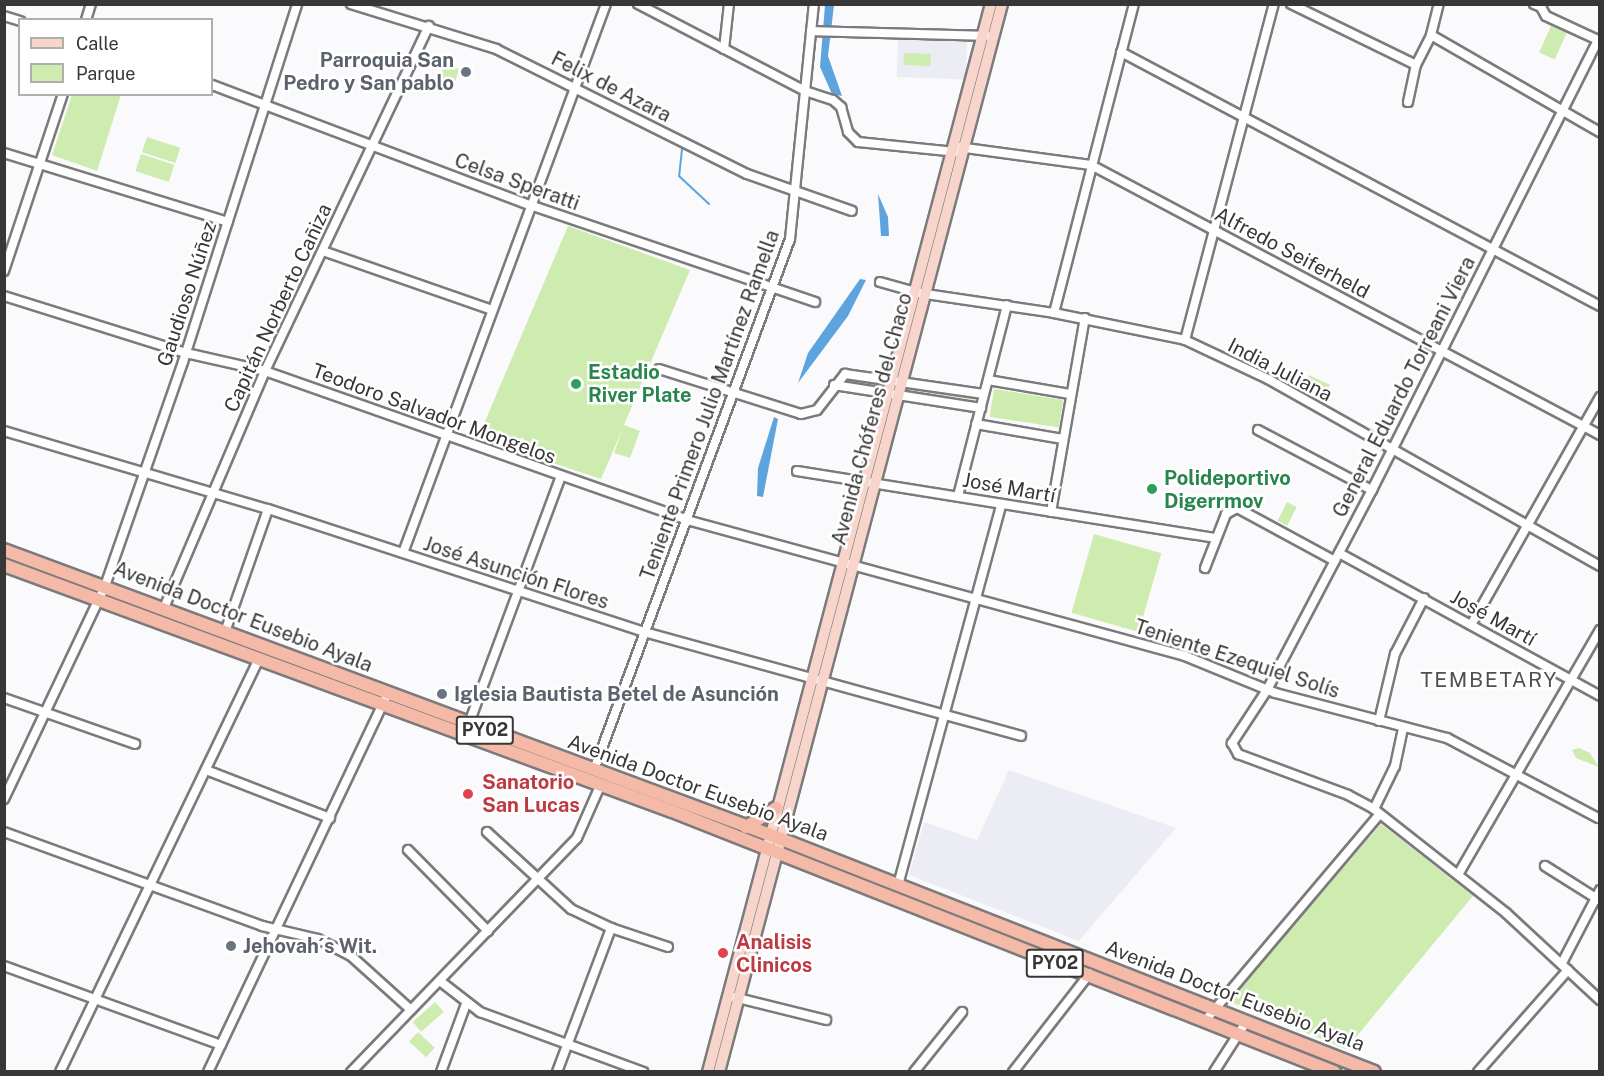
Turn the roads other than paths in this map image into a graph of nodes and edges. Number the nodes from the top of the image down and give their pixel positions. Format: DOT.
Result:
graph roads {
  1 [pos="297,4"];
  2 [pos="351,4"];
  3 [pos="606,4"];
  4 [pos="638,4"];
  5 [pos="729,4"];
  6 [pos="814,4"];
  7 [pos="991,4"];
  8 [pos="1000,4"];
  9 [pos="1134,4"];
  10 [pos="1274,4"];
  11 [pos="1291,4"];
  12 [pos="1439,4"];
  13 [pos="1539,5"];
  14 [pos="429,26"];
  15 [pos="811,32"];
  16 [pos="1431,35"];
  17 [pos="988,36"];
  18 [pos="1599,40"];
  19 [pos="724,49"];
  20 [pos="1121,52"];
  21 [pos="1416,65"];
  22 [pos="213,85"];
  23 [pos="573,86"];
  24 [pos="805,91"];
  25 [pos="62,96"];
  26 [pos="265,102"];
  27 [pos="1408,102"];
  28 [pos="1561,109"];
  29 [pos="1244,116"];
  30 [pos="1599,132"];
  31 [pos="373,148"];
  32 [pos="958,149"];
  33 [pos="4,153"];
  34 [pos="42,164"];
  35 [pos="1090,165"];
  36 [pos="795,193"];
  37 [pos="533,206"];
  38 [pos="852,211"];
  39 [pos="228,222"];
  40 [pos="1213,229"];
  41 [pos="1492,248"];
  42 [pos="323,251"];
  43 [pos="4,271"];
  44 [pos="880,282"];
  45 [pos="770,287"];
  46 [pos="920,293"];
  47 [pos="4,296"];
  48 [pos="816,302"];
  49 [pos="1007,305"];
  50 [pos="1599,306"];
  51 [pos="492,310"];
  52 [pos="1054,313"];
  53 [pos="1085,318"];
  54 [pos="1185,340"];
  55 [pos="1439,351"];
  56 [pos="186,353"];
  57 [pos="659,369"];
  58 [pos="265,371"];
  59 [pos="988,380"];
  60 [pos="897,382"];
  61 [pos="834,385"];
  62 [pos="1070,393"];
  63 [pos="731,394"];
  64 [pos="894,394"];
  65 [pos="984,394"];
  66 [pos="1599,397"];
  67 [pos="981,408"];
  68 [pos="976,424"];
  69 [pos="1583,426"];
  70 [pos="1258,430"];
  71 [pos="4,431"];
  72 [pos="1599,435"];
  73 [pos="446,437"];
  74 [pos="1063,439"];
  75 [pos="1392,448"];
  76 [pos="797,471"];
  77 [pos="145,474"];
  78 [pos="561,476"];
  79 [pos="869,484"];
  80 [pos="1372,490"];
  81 [pos="211,493"];
  82 [pos="958,496"];
  83 [pos="1001,505"];
  84 [pos="268,509"];
  85 [pos="1051,512"];
  86 [pos="687,520"];
  87 [pos="1527,525"];
  88 [pos="1215,538"];
  89 [pos="4,550"];
  90 [pos="403,553"];
  91 [pos="1337,557"];
  92 [pos="4,564"];
  93 [pos="845,565"];
  94 [pos="1599,566"];
  95 [pos="1205,568"];
  96 [pos="102,592"];
  97 [pos="519,592"];
  98 [pos="1424,598"];
  99 [pos="975,599"];
  100 [pos="164,608"];
  101 [pos="1471,625"];
  102 [pos="1599,630"];
  103 [pos="225,632"];
  104 [pos="645,632"];
  105 [pos="259,658"];
  106 [pos="816,680"];
  107 [pos="1572,680"];
  108 [pos="1267,690"];
  109 [pos="1599,696"];
  110 [pos="4,698"];
  111 [pos="386,699"];
  112 [pos="45,713"];
  113 [pos="946,714"];
  114 [pos="1379,721"];
  115 [pos="469,724"];
  116 [pos="1403,727"];
  117 [pos="1021,736"];
  118 [pos="465,737"];
  119 [pos="135,744"];
  120 [pos="206,770"];
  121 [pos="594,770"];
  122 [pos="1517,776"];
  123 [pos="600,786"];
  124 [pos="4,799"];
  125 [pos="777,808"];
  126 [pos="1377,812"];
  127 [pos="330,818"];
  128 [pos="1598,818"];
  129 [pos="746,827"];
  130 [pos="4,832"];
  131 [pos="487,832"];
  132 [pos="774,844"];
  133 [pos="408,850"];
  134 [pos="1545,866"];
  135 [pos="1459,873"];
  136 [pos="538,878"];
  137 [pos="898,885"];
  138 [pos="149,886"];
  139 [pos="1598,896"];
  140 [pos="611,928"];
  141 [pos="276,930"];
  142 [pos="488,931"];
  143 [pos="1018,933"];
  144 [pos="668,947"];
  145 [pos="1011,947"];
  146 [pos="1097,963"];
  147 [pos="4,966"];
  148 [pos="1565,967"];
  149 [pos="1087,975"];
  150 [pos="440,981"];
  151 [pos="734,997"];
  152 [pos="95,999"];
  153 [pos="1599,1000"];
  154 [pos="466,1004"];
  155 [pos="411,1010"];
  156 [pos="1214,1010"];
  157 [pos="962,1012"];
  158 [pos="826,1020"];
  159 [pos="1204,1022"];
  160 [pos="1246,1022"];
  161 [pos="1238,1035"];
  162 [pos="567,1044"];
  163 [pos="221,1045"];
  164 [pos="60,1071"];
  165 [pos="208,1071"];
  166 [pos="351,1071"];
  167 [pos="441,1071"];
  168 [pos="557,1071"];
  169 [pos="643,1071"];
  170 [pos="708,1071"];
  171 [pos="719,1071"];
  172 [pos="914,1071"];
  173 [pos="1013,1071"];
  174 [pos="1214,1071"];
  175 [pos="1334,1071"];
  176 [pos="1374,1071"];
  177 [pos="1478,1071"];
  1 -- 26 [label="street, Gaudioso Núñez"];
  2 -- 14 [label="street, Felix de Azara"];
  3 -- 23 [label="street"];
  4 -- 19 [label="street"];
  5 -- 19 [label="street"];
  6 -- 15 [label="street, Teniente Primero Julio Martínez Ramella"];
  7 -- 17 [label="main road, Avenida Chóferes del Chaco"];
  8 -- 17 [label="main road, Avenida Chóferes del Chaco"];
  9 -- 20 [label="street"];
  10 -- 29 [label="street"];
  11 -- 21 [label="street"];
  12 -- 16 [label="street"];
  13 -- 18 [label="street"];
  14 -- 23 [label="street, Felix de Azara"];
  14 -- 31 [label="street, Capitán Norberto Cañiza"];
  15 -- 17 [label="street"];
  15 -- 24 [label="street, Teniente Primero Julio Martínez Ramella"];
  16 -- 21 [label="street"];
  16 -- 28 [label="street"];
  17 -- 32 [label="main road, Avenida Chóferes del Chaco"];
  18 -- 28 [label="street, General Eduardo Torreani Viera"];
  19 -- 24 [label="street"];
  20 -- 29 [label="street"];
  20 -- 35 [label="street"];
  21 -- 27 [label="street"];
  22 -- 26 [label="street, Celsa Speratti"];
  23 -- 36 [label="street, Felix de Azara"];
  23 -- 37 [label="street"];
  24 -- 32 [label="street, Alfredo Seiferheld"];
  24 -- 36 [label="street, Teniente Primero Julio Martínez Ramella"];
  25 -- 34 [label="street"];
  26 -- 31 [label="street, Celsa Speratti"];
  26 -- 39 [label="street, Gaudioso Núñez"];
  28 -- 30 [label="street"];
  28 -- 41 [label="street, General Eduardo Torreani Viera"];
  29 -- 40 [label="street"];
  29 -- 41 [label="street"];
  31 -- 37 [label="street, Celsa Speratti"];
  31 -- 42 [label="street, Capitán Norberto Cañiza"];
  32 -- 35 [label="street, Alfredo Seiferheld"];
  32 -- 46 [label="main road, Avenida Chóferes del Chaco"];
  33 -- 34 [label="street"];
  34 -- 39 [label="street"];
  34 -- 43 [label="street"];
  35 -- 40 [label="street, Alfredo Seiferheld"];
  35 -- 52 [label="street"];
  36 -- 38 [label="street, Felix de Azara"];
  36 -- 45 [label="street, Teniente Primero Julio Martínez Ramella"];
  37 -- 45 [label="street, Celsa Speratti"];
  37 -- 51 [label="street"];
  39 -- 56 [label="street, Gaudioso Núñez"];
  40 -- 54 [label="street"];
  40 -- 55 [label="street, Alfredo Seiferheld"];
  41 -- 50 [label="street"];
  41 -- 55 [label="street, General Eduardo Torreani Viera"];
  42 -- 51 [label="street"];
  42 -- 58 [label="street, Capitán Norberto Cañiza"];
  44 -- 46 [label="street"];
  45 -- 48 [label="street, Celsa Speratti"];
  45 -- 63 [label="street, Teniente Primero Julio Martínez Ramella"];
  46 -- 49 [label="street, India Juliana"];
  46 -- 60 [label="main road, Avenida Chóferes del Chaco"];
  47 -- 56 [label="street, Teodoro Salvador Mongelos"];
  49 -- 52 [label="street, India Juliana"];
  49 -- 59 [label="street"];
  51 -- 73 [label="street"];
  52 -- 53 [label="street, India Juliana"];
  53 -- 54 [label="street, India Juliana"];
  53 -- 62 [label="street"];
  54 -- 75 [label="street, India Juliana"];
  55 -- 69 [label="street, Alfredo Seiferheld"];
  55 -- 75 [label="street, General Eduardo Torreani Viera"];
  56 -- 58 [label="street, Teodoro Salvador Mongelos"];
  56 -- 77 [label="street, Gaudioso Núñez"];
  57 -- 63 [label="street"];
  58 -- 73 [label="street, Teodoro Salvador Mongelos"];
  58 -- 81 [label="street, Capitán Norberto Cañiza"];
  59 -- 62 [label="street"];
  59 -- 65 [label="street"];
  60 -- 61 [label="street"];
  60 -- 64 [label="main road, Avenida Chóferes del Chaco"];
  60 -- 65 [label="street"];
  61 -- 63 [label="street"];
  61 -- 64 [label="street"];
  62 -- 74 [label="street"];
  63 -- 86 [label="street, Teniente Primero Julio Martínez Ramella"];
  64 -- 67 [label="street"];
  64 -- 79 [label="main road, Avenida Chóferes del Chaco"];
  65 -- 67 [label="street"];
  66 -- 69 [label="street"];
  67 -- 68 [label="street"];
  68 -- 74 [label="street"];
  68 -- 82 [label="street"];
  69 -- 72 [label="street, Alfredo Seiferheld"];
  69 -- 87 [label="street"];
  70 -- 80 [label="street"];
  71 -- 77 [label="street, José Asunción Flores"];
  73 -- 78 [label="street, Teodoro Salvador Mongelos"];
  73 -- 90 [label="street"];
  74 -- 85 [label="street"];
  75 -- 80 [label="street, General Eduardo Torreani Viera"];
  75 -- 87 [label="street, India Juliana"];
  76 -- 79 [label="street, José Martí"];
  77 -- 81 [label="street, José Asunción Flores"];
  77 -- 96 [label="street, Gaudioso Núñez"];
  78 -- 86 [label="street, Teodoro Salvador Mongelos"];
  78 -- 97 [label="street"];
  79 -- 82 [label="street, José Martí"];
  79 -- 93 [label="main road, Avenida Chóferes del Chaco"];
  80 -- 91 [label="street, General Eduardo Torreani Viera"];
  81 -- 84 [label="street, José Asunción Flores"];
  81 -- 100 [label="street, Capitán Norberto Cañiza"];
  82 -- 83 [label="street, José Martí"];
  83 -- 85 [label="street, José Martí"];
  83 -- 99 [label="street"];
  84 -- 90 [label="street, José Asunción Flores"];
  84 -- 103 [label="street"];
  85 -- 88 [label="street, José Martí"];
  86 -- 93 [label="street, Teodoro Salvador Mongelos"];
  86 -- 104 [label="street, Teniente Primero Julio Martínez Ramella"];
  87 -- 94 [label="street, India Juliana"];
  87 -- 101 [label="street"];
  88 -- 91 [label="street, José Martí"];
  88 -- 95 [label="street, José Martí"];
  89 -- 96 [label="highway, Avenida Doctor Eusebio Ayala / PY02"];
  90 -- 97 [label="street, José Asunción Flores"];
  91 -- 98 [label="street, José Martí"];
  91 -- 108 [label="street, General Eduardo Torreani Viera"];
  92 -- 96 [label="highway, Avenida Doctor Eusebio Ayala / PY02"];
  93 -- 99 [label="street, Teniente Ezequiel Solís"];
  93 -- 106 [label="main road, Avenida Chóferes del Chaco"];
  96 -- 100 [label="highway, Avenida Doctor Eusebio Ayala / PY02"];
  96 -- 105 [label="highway, Avenida Doctor Eusebio Ayala / PY02"];
  96 -- 112 [label="street, Gaudioso Núñez"];
  97 -- 104 [label="street, José Asunción Flores"];
  97 -- 115 [label="street"];
  98 -- 101 [label="street, José Martí"];
  98 -- 114 [label="street"];
  99 -- 108 [label="street, Teniente Ezequiel Solís"];
  99 -- 113 [label="street"];
  100 -- 103 [label="highway, Avenida Doctor Eusebio Ayala / PY02"];
  101 -- 107 [label="street, José Martí"];
  102 -- 107 [label="street"];
  103 -- 111 [label="highway, Avenida Doctor Eusebio Ayala / PY02"];
  104 -- 106 [label="street, José Asunción Flores"];
  104 -- 121 [label="street, Teniente Primero Julio Martínez Ramella"];
  105 -- 111 [label="highway, Avenida Doctor Eusebio Ayala / PY02"];
  105 -- 120 [label="street"];
  106 -- 113 [label="street, José Asunción Flores"];
  106 -- 125 [label="main road, Avenida Chóferes del Chaco"];
  106 -- 132 [label="main road, Avenida Chóferes del Chaco"];
  107 -- 109 [label="street, José Martí"];
  107 -- 122 [label="street"];
  108 -- 114 [label="street, Teniente Ezequiel Solís"];
  108 -- 126 [label="street, General Eduardo Torreani Viera"];
  110 -- 112 [label="street"];
  111 -- 115 [label="highway, Avenida Doctor Eusebio Ayala / PY02"];
  111 -- 118 [label="highway, Avenida Doctor Eusebio Ayala / PY02"];
  111 -- 127 [label="street"];
  112 -- 119 [label="street"];
  112 -- 124 [label="street, Gaudioso Núñez"];
  113 -- 117 [label="street, José Asunción Flores"];
  113 -- 137 [label="street"];
  114 -- 116 [label="street, Teniente Ezequiel Solís"];
  115 -- 118 [label="street"];
  115 -- 121 [label="highway, Avenida Doctor Eusebio Ayala / PY02"];
  116 -- 122 [label="street, Teniente Ezequiel Solís"];
  116 -- 126 [label="street"];
  118 -- 123 [label="highway, Avenida Doctor Eusebio Ayala / PY02"];
  120 -- 127 [label="street"];
  120 -- 138 [label="street"];
  121 -- 129 [label="highway, Avenida Doctor Eusebio Ayala / PY02"];
  122 -- 128 [label="street, Teniente Ezequiel Solís"];
  122 -- 135 [label="street"];
  123 -- 132 [label="highway, Avenida Doctor Eusebio Ayala / PY02"];
  123 -- 136 [label="street"];
  125 -- 129 [label="highway"];
  125 -- 132 [label="main road, Avenida Chóferes del Chaco"];
  126 -- 135 [label="street"];
  126 -- 156 [label="street"];
  127 -- 141 [label="street"];
  129 -- 132 [label="highway, Avenida Doctor Eusebio Ayala / PY02"];
  130 -- 138 [label="street"];
  131 -- 136 [label="street"];
  132 -- 137 [label="highway, Avenida Doctor Eusebio Ayala / PY02"];
  132 -- 145 [label="highway, Avenida Doctor Eusebio Ayala / PY02"];
  132 -- 151 [label="main road"];
  133 -- 142 [label="street"];
  134 -- 139 [label="street"];
  135 -- 148 [label="street"];
  136 -- 140 [label="street"];
  136 -- 142 [label="street"];
  137 -- 143 [label="highway, Avenida Doctor Eusebio Ayala / PY02"];
  138 -- 141 [label="street"];
  138 -- 152 [label="street"];
  139 -- 148 [label="street"];
  140 -- 144 [label="street"];
  140 -- 162 [label="street"];
  141 -- 155 [label="street"];
  141 -- 163 [label="street"];
  142 -- 150 [label="street"];
  143 -- 145 [label="highway"];
  143 -- 146 [label="highway, Avenida Doctor Eusebio Ayala / PY02"];
  145 -- 149 [label="highway, Avenida Doctor Eusebio Ayala / PY02"];
  146 -- 149 [label="street"];
  146 -- 156 [label="highway, Avenida Doctor Eusebio Ayala / PY02"];
  147 -- 152 [label="street"];
  148 -- 153 [label="street"];
  148 -- 177 [label="street"];
  149 -- 159 [label="highway, Avenida Doctor Eusebio Ayala / PY02"];
  149 -- 173 [label="street"];
  150 -- 154 [label="street"];
  150 -- 155 [label="street"];
  151 -- 158 [label="street"];
  151 -- 170 [label="main road"];
  151 -- 171 [label="main road"];
  152 -- 163 [label="street"];
  152 -- 164 [label="street"];
  154 -- 162 [label="street"];
  154 -- 167 [label="street"];
  155 -- 166 [label="street"];
  156 -- 159 [label="street"];
  156 -- 160 [label="highway, Avenida Doctor Eusebio Ayala / PY02"];
  157 -- 172 [label="street"];
  159 -- 161 [label="highway, Avenida Doctor Eusebio Ayala / PY02"];
  160 -- 161 [label="street"];
  160 -- 176 [label="highway, Avenida Doctor Eusebio Ayala / PY02"];
  161 -- 174 [label="street"];
  161 -- 175 [label="highway, Avenida Doctor Eusebio Ayala / PY02"];
  162 -- 168 [label="street"];
  162 -- 169 [label="street"];
  163 -- 165 [label="street"];
}
